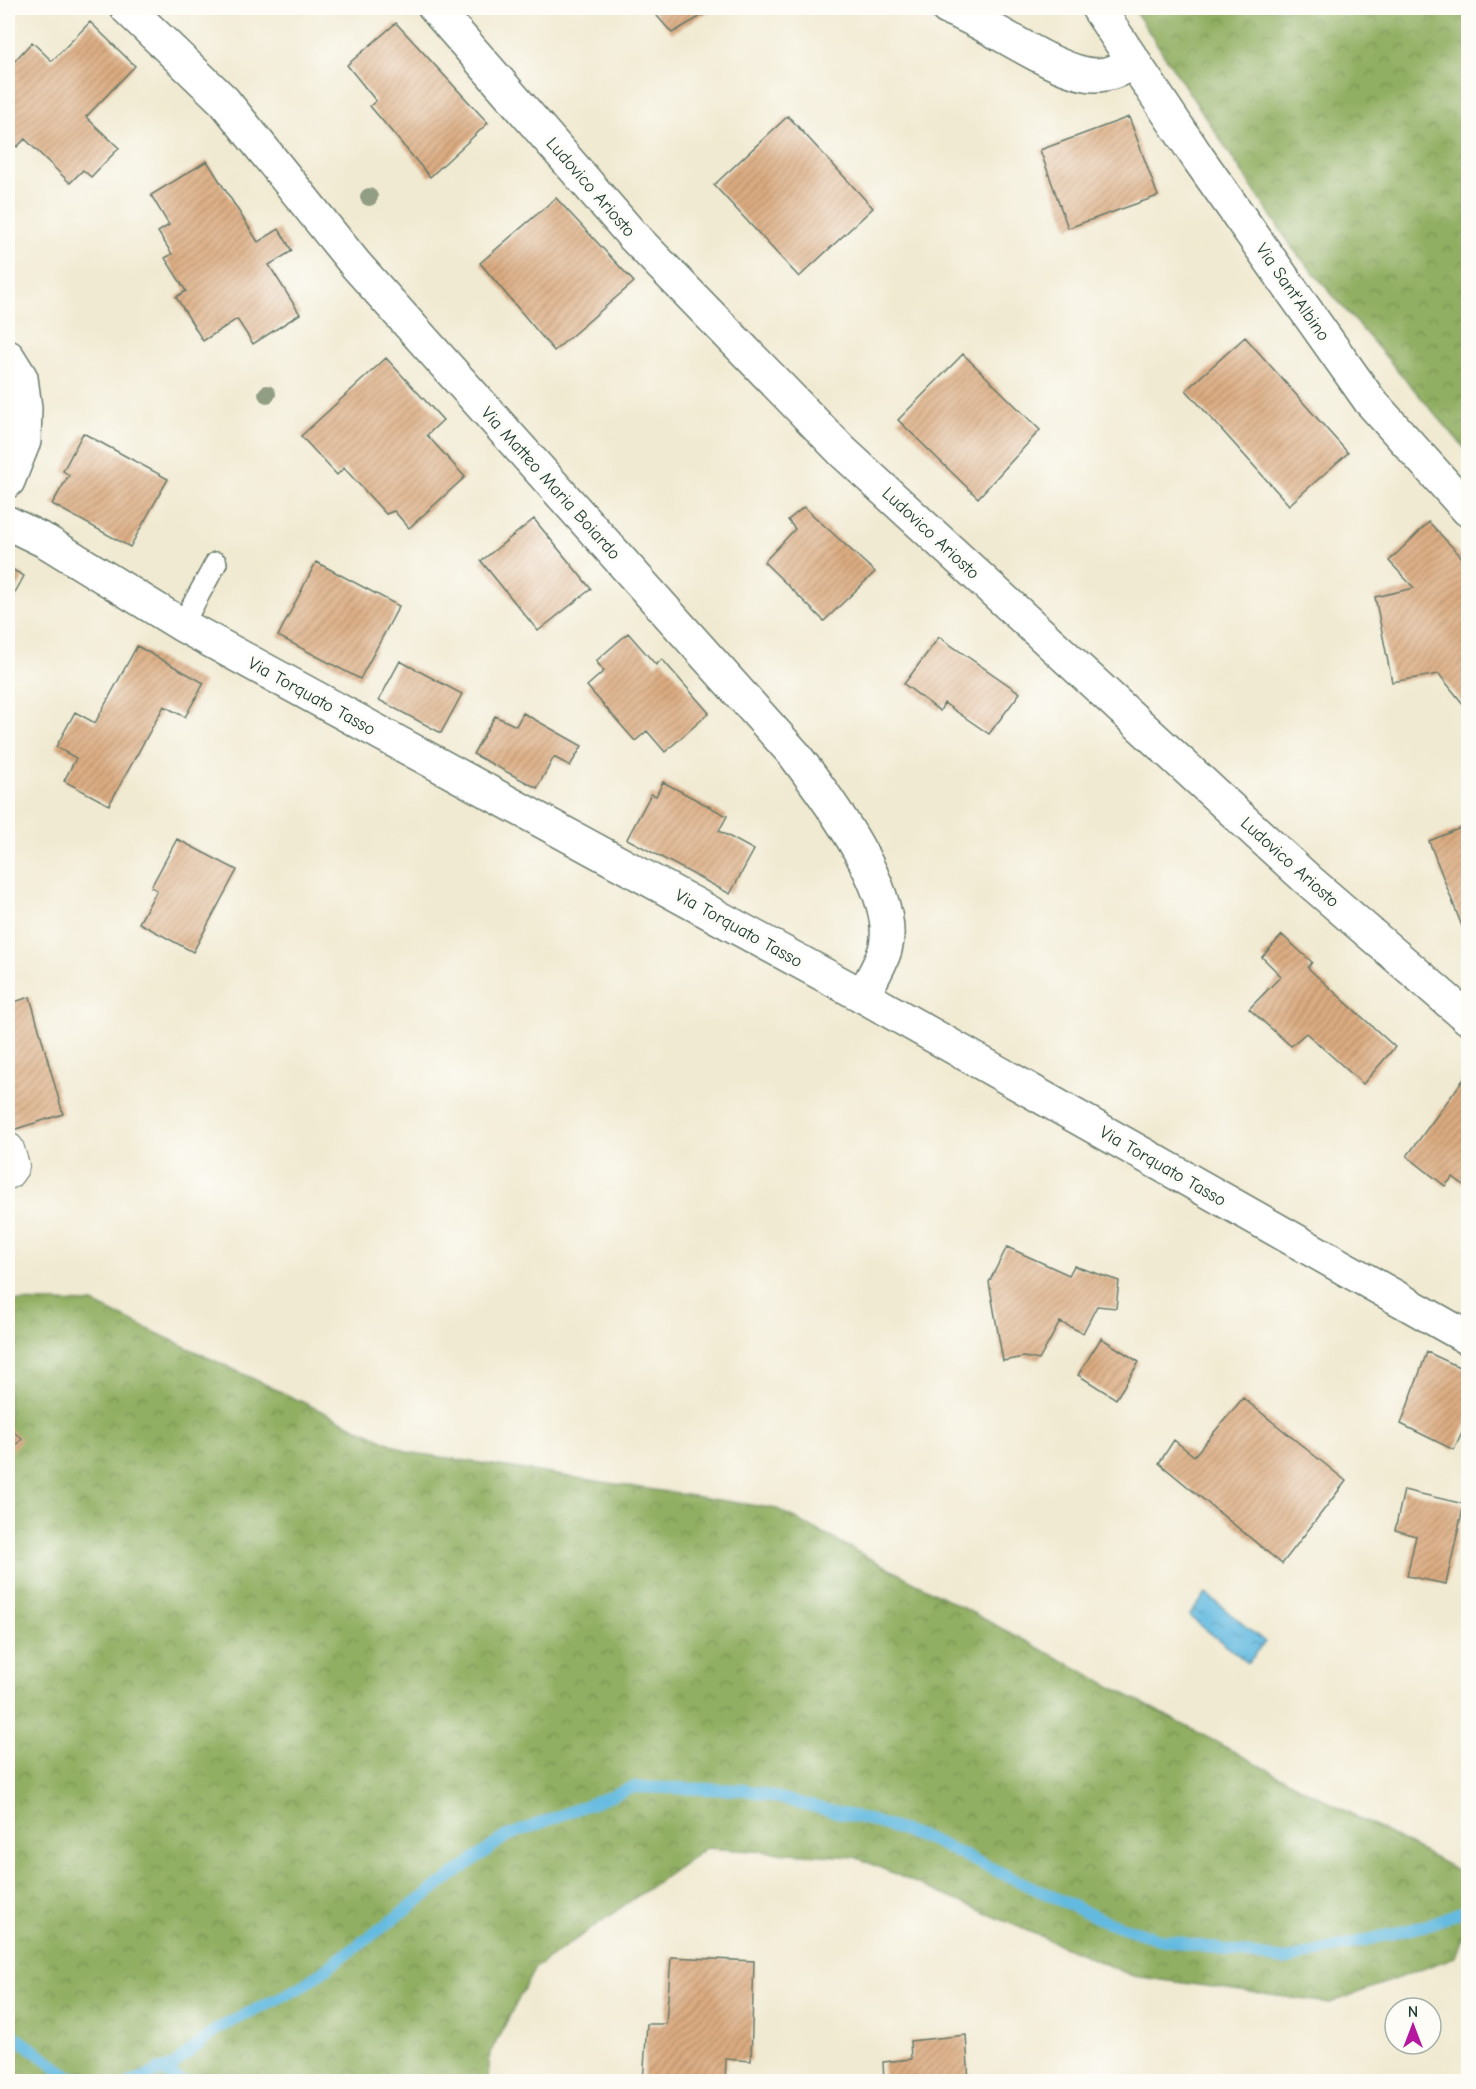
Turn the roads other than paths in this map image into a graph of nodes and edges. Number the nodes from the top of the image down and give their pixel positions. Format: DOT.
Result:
graph roads {
  1 [pos="127,8"];
  2 [pos="435,8"];
  3 [pos="948,8"];
  4 [pos="1098,8"];
  5 [pos="1134,61"];
  6 [pos="8,357"];
  7 [pos="8,482"];
  8 [pos="1468,510"];
  9 [pos="8,523"];
  10 [pos="216,563"];
  11 [pos="182,625"];
  12 [pos="863,996"];
  13 [pos="1468,1018"];
  14 [pos="8,1149"];
  15 [pos="8,1173"];
  16 [pos="1468,1338"];
  1 -- 12 [label="street, Via Matteo Maria Boiardo"];
  2 -- 13 [label="street, Ludovico Ariosto"];
  3 -- 5 [label="street"];
  4 -- 5 [label="street, Via Sant'Albino"];
  5 -- 8 [label="street, Via Sant'Albino"];
  6 -- 7 [label="street"];
  9 -- 11 [label="street, Via Torquato Tasso"];
  10 -- 11 [label="lane"];
  11 -- 12 [label="street, Via Torquato Tasso"];
  12 -- 16 [label="street, Via Torquato Tasso"];
  14 -- 15 [label="street"];
}
